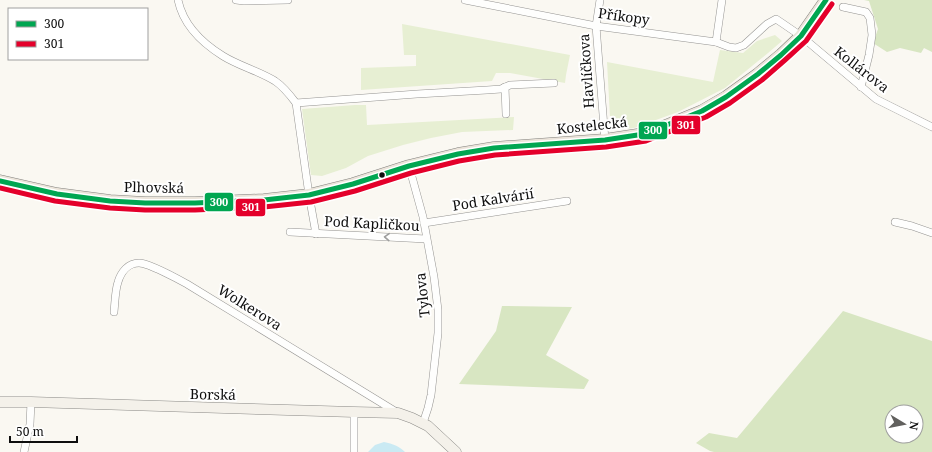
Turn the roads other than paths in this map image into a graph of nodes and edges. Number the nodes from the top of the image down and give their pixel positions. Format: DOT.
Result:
graph roads {
  1 [pos="178,0"];
  2 [pos="236,0"];
  3 [pos="288,0"];
  4 [pos="465,0"];
  5 [pos="600,0"];
  6 [pos="722,0"];
  7 [pos="826,0"];
  8 [pos="843,7"];
  9 [pos="596,26"];
  10 [pos="801,36"];
  11 [pos="716,42"];
  12 [pos="554,83"];
  13 [pos="860,86"];
  14 [pos="504,87"];
  15 [pos="296,103"];
  16 [pos="506,114"];
  17 [pos="932,127"];
  18 [pos="605,140"];
  19 [pos="409,166"];
  20 [pos="0,182"];
  21 [pos="309,195"];
  22 [pos="567,201"];
  23 [pos="895,222"];
  24 [pos="424,223"];
  25 [pos="290,232"];
  26 [pos="932,233"];
  27 [pos="316,234"];
  28 [pos="426,239"];
  29 [pos="114,312"];
  30 [pos="0,402"];
  31 [pos="31,402"];
  32 [pos="354,412"];
  33 [pos="398,413"];
  34 [pos="423,423"];
  35 [pos="24,452"];
  36 [pos="354,452"];
  37 [pos="456,452"];
  1 -- 15 [label="street"];
  2 -- 3 [label="street"];
  4 -- 9 [label="street, Příkopy"];
  5 -- 9 [label="street, Havlíčkova"];
  6 -- 11 [label="street"];
  7 -- 10 [label="main road, Kostelecká"];
  8 -- 13 [label="street"];
  9 -- 11 [label="street, Příkopy"];
  9 -- 18 [label="street, Havlíčkova"];
  10 -- 11 [label="street, Příkopy"];
  10 -- 13 [label="street, Kollárova"];
  10 -- 18 [label="main road, Kostelecká"];
  12 -- 14 [label="street"];
  13 -- 17 [label="street, Kollárova"];
  14 -- 15 [label="street"];
  14 -- 16 [label="street"];
  15 -- 21 [label="street, Pod Kapličkou"];
  18 -- 19 [label="main road, Kostelecká"];
  19 -- 21 [label="main road, Kostelecká"];
  19 -- 24 [label="street, Tylova"];
  20 -- 21 [label="main road, Plhovská"];
  21 -- 27 [label="street, Pod Kapličkou"];
  22 -- 24 [label="street, Pod Kalvárií"];
  23 -- 26 [label="street"];
  24 -- 28 [label="street, Tylova"];
  25 -- 27 [label="street, Pod Kapličkou"];
  28 -- 27 [label="street, Pod Kapličkou, one-way"];
  28 -- 34 [label="street, Tylova"];
  29 -- 33 [label="street, Wolkerova"];
  30 -- 31 [label="street, Borská"];
  31 -- 32 [label="street, Borská"];
  31 -- 35 [label="street"];
  32 -- 33 [label="street, Borská"];
  32 -- 36 [label="street"];
  33 -- 34 [label="street, Borská"];
  34 -- 37 [label="street, Borská"];
}
